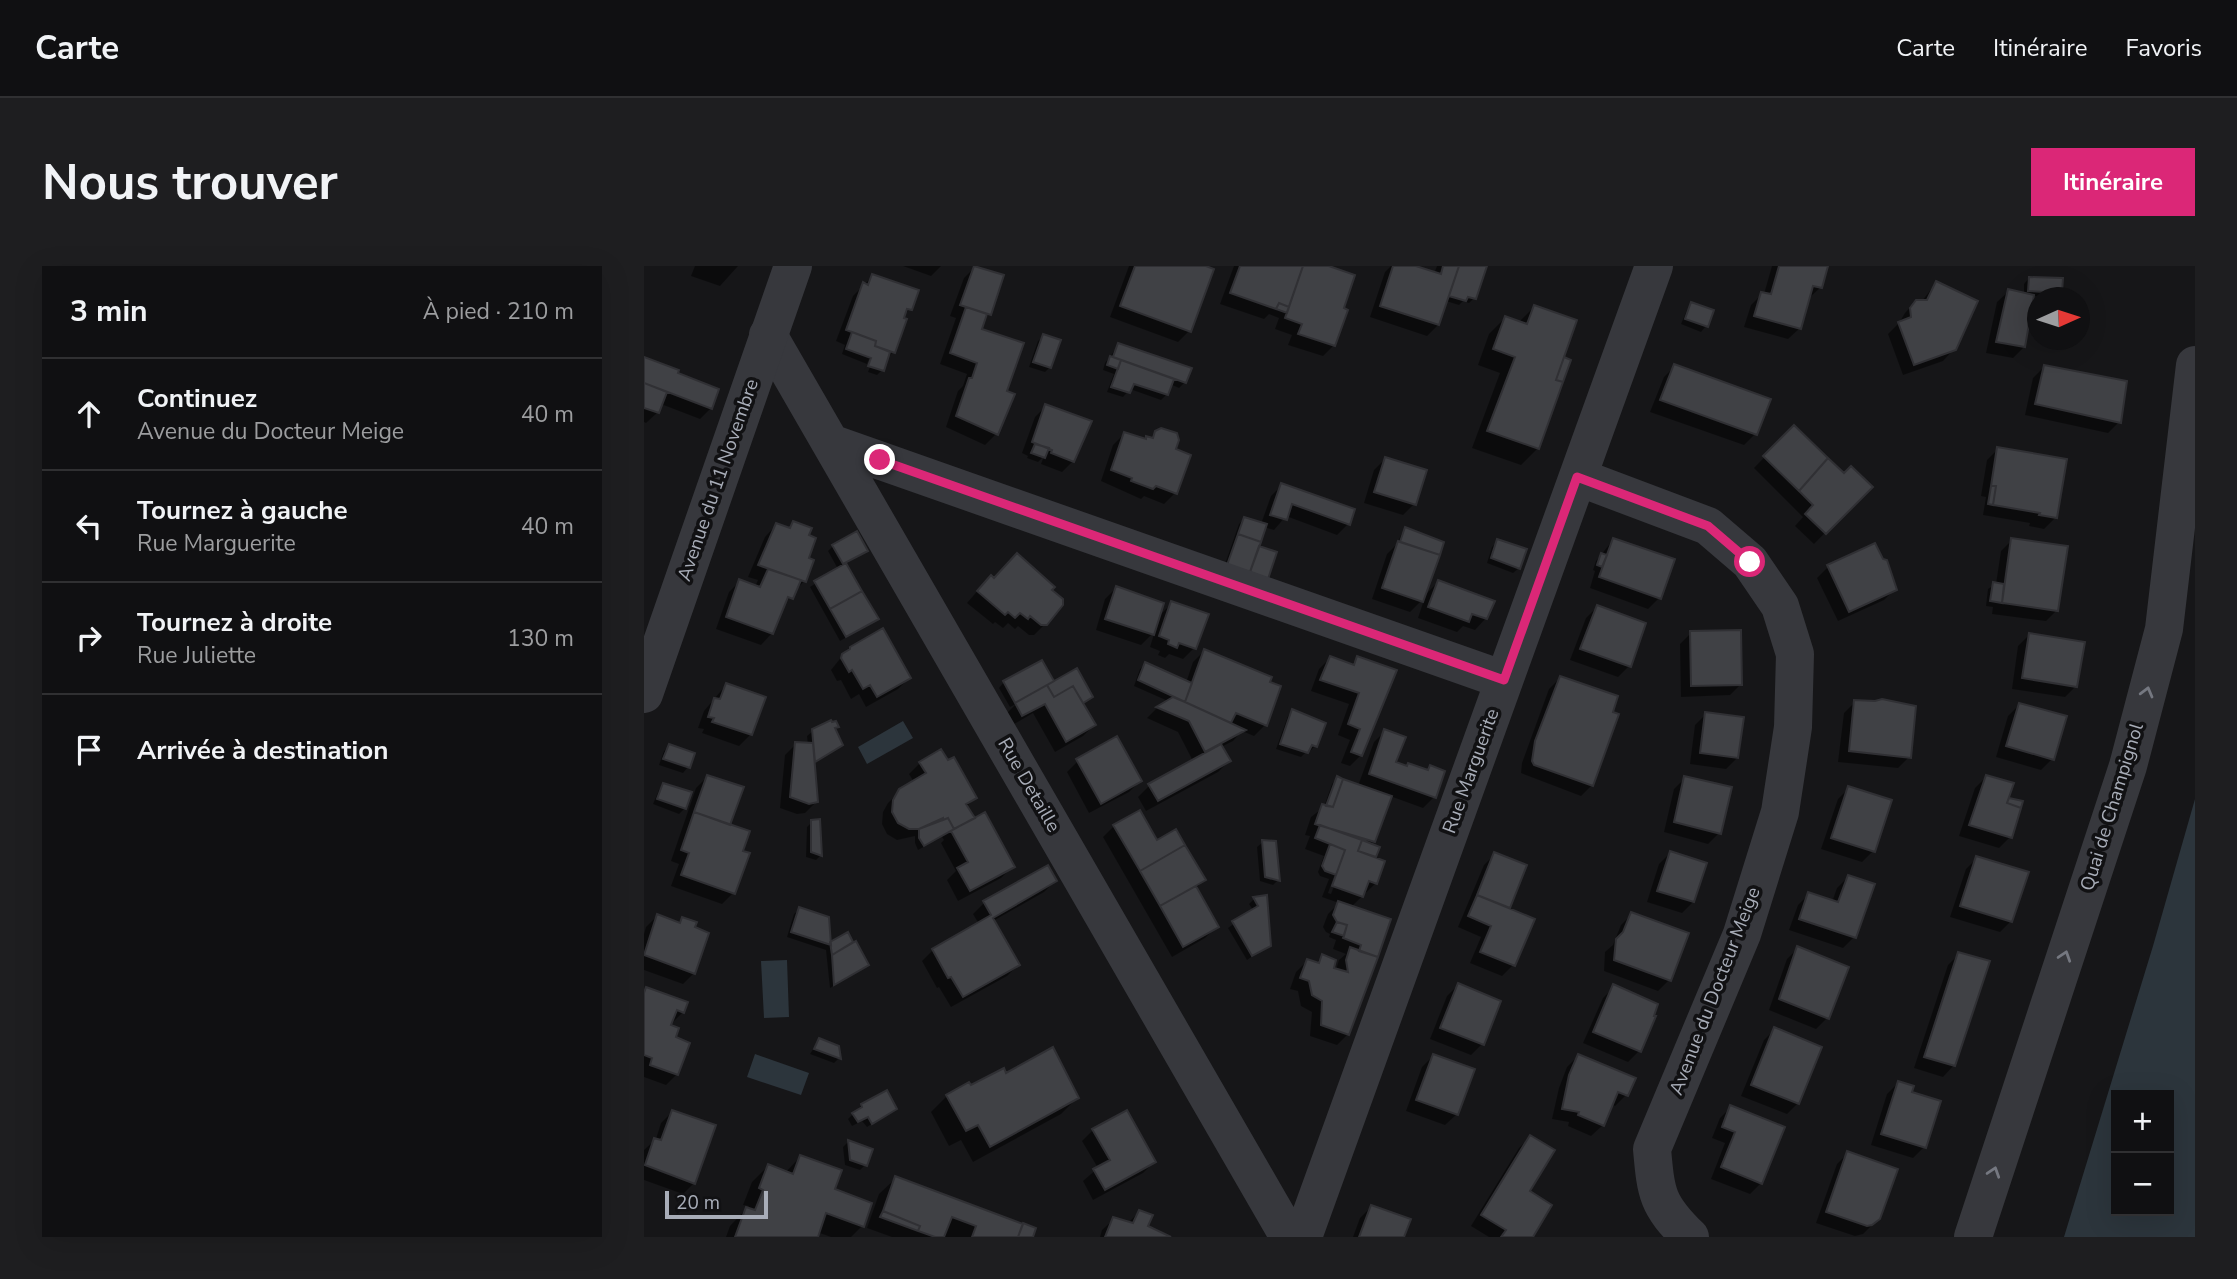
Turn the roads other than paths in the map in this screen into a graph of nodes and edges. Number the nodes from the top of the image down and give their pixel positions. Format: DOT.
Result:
graph roads {
  1 [pos="793,266"];
  2 [pos="1654,266"];
  3 [pos="768,335"];
  4 [pos="2195,365"];
  5 [pos="833,444"];
  6 [pos="1577,477"];
  7 [pos="1504,680"];
  8 [pos="644,694"];
  9 [pos="1289,1237"];
  10 [pos="1303,1237"];
  11 [pos="1690,1237"];
  12 [pos="1973,1237"];
  1 -- 3 [label="street, Avenue du 11 Novembre"];
  2 -- 6 [label="street, Rue Marguerite"];
  3 -- 5 [label="street, Rue Detaille"];
  3 -- 8 [label="street, Avenue du 11 Novembre"];
  12 -- 4 [label="street, Quai de Champignol, one-way"];
  5 -- 7 [label="street"];
  5 -- 9 [label="street, Rue Detaille"];
  6 -- 7 [label="street, Rue Marguerite"];
  6 -- 11 [label="street, Avenue du Docteur Meige"];
  7 -- 10 [label="street, Rue Marguerite"];
}
